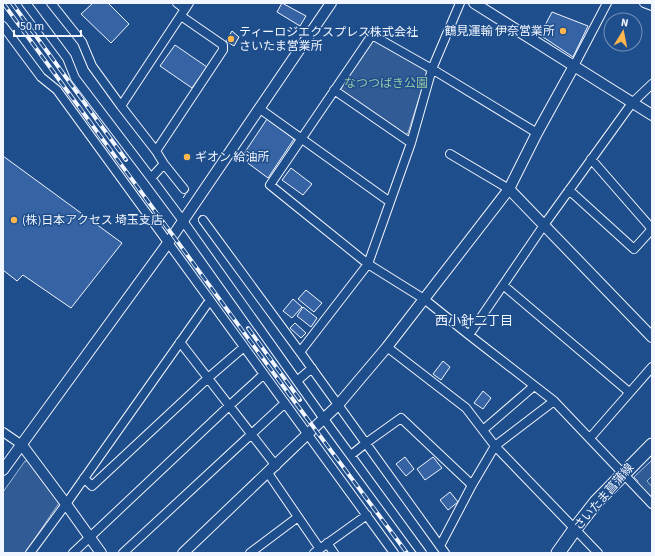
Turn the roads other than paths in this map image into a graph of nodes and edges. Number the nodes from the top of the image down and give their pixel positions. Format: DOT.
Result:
graph roads {
  1 [pos="26,3"];
  2 [pos="51,3"];
  3 [pos="177,3"];
  4 [pos="331,3"];
  5 [pos="460,3"];
  6 [pos="474,3"];
  7 [pos="607,3"];
  8 [pos="644,3"];
  9 [pos="652,6"];
  10 [pos="185,9"];
  11 [pos="4,30"];
  12 [pos="574,66"];
  13 [pos="432,69"];
  14 [pos="652,84"];
  15 [pos="334,90"];
  16 [pos="632,103"];
  17 [pos="121,106"];
  18 [pos="260,108"];
  19 [pos="652,115"];
  20 [pos="537,133"];
  21 [pos="301,138"];
  22 [pos="411,143"];
  23 [pos="156,151"];
  24 [pos="450,154"];
  25 [pos="591,159"];
  26 [pos="164,164"];
  27 [pos="152,178"];
  28 [pos="184,189"];
  29 [pos="509,189"];
  30 [pos="569,190"];
  31 [pos="390,202"];
  32 [pos="203,220"];
  33 [pos="183,221"];
  34 [pos="544,224"];
  35 [pos="652,229"];
  36 [pos="168,243"];
  37 [pos="368,264"];
  38 [pos="503,285"];
  39 [pos="424,299"];
  40 [pos="210,300"];
  41 [pos="469,335"];
  42 [pos="652,337"];
  43 [pos="180,342"];
  44 [pos="244,347"];
  45 [pos="386,347"];
  46 [pos="300,352"];
  47 [pos="652,367"];
  48 [pos="312,368"];
  49 [pos="264,374"];
  50 [pos="208,378"];
  51 [pos="297,381"];
  52 [pos="534,386"];
  53 [pos="629,392"];
  54 [pos="554,401"];
  55 [pos="285,403"];
  56 [pos="338,405"];
  57 [pos="229,406"];
  58 [pos="324,419"];
  59 [pos="483,430"];
  60 [pos="3,432"];
  61 [pos="251,434"];
  62 [pos="308,434"];
  63 [pos="590,438"];
  64 [pos="366,443"];
  65 [pos="22,444"];
  66 [pos="652,445"];
  67 [pos="495,446"];
  68 [pos="351,456"];
  69 [pos="276,466"];
  70 [pos="3,470"];
  71 [pos="268,473"];
  72 [pos="623,474"];
  73 [pos="84,478"];
  74 [pos="472,485"];
  75 [pos="66,504"];
  76 [pos="652,504"];
  77 [pos="367,515"];
  78 [pos="298,517"];
  79 [pos="575,529"];
  80 [pos="90,537"];
  81 [pos="327,543"];
  82 [pos="443,550"];
  83 [pos="317,551"];
  84 [pos="30,553"];
  85 [pos="73,553"];
  86 [pos="101,553"];
  87 [pos="123,553"];
  88 [pos="183,553"];
  89 [pos="250,553"];
  90 [pos="334,553"];
  91 [pos="394,553"];
  92 [pos="422,553"];
  93 [pos="558,553"];
  94 [pos="598,553"];
  1 -- 27 [label="street"];
  2 -- 17 [label="street"];
  3 -- 10 [label="street"];
  4 -- 18 [label="street"];
  5 -- 13 [label="street"];
  6 -- 12 [label="street"];
  7 -- 12 [label="street"];
  8 -- 9 [label="street"];
  10 -- 17 [label="street"];
  10 -- 23 [label="street"];
  11 -- 36 [label="street"];
  12 -- 16 [label="street"];
  12 -- 20 [label="street"];
  13 -- 15 [label="street"];
  13 -- 20 [label="street"];
  13 -- 22 [label="street"];
  14 -- 16 [label="street"];
  15 -- 21 [label="street"];
  15 -- 22 [label="street"];
  16 -- 19 [label="street"];
  16 -- 25 [label="street"];
  17 -- 23 [label="street"];
  18 -- 21 [label="street"];
  18 -- 33 [label="street"];
  20 -- 29 [label="street"];
  21 -- 31 [label="street"];
  21 -- 37 [label="street"];
  22 -- 31 [label="street"];
  23 -- 26 [label="street"];
  24 -- 29 [label="street"];
  25 -- 30 [label="street"];
  25 -- 35 [label="street"];
  26 -- 27 [label="street"];
  26 -- 28 [label="street"];
  27 -- 33 [label="street"];
  29 -- 34 [label="street"];
  29 -- 39 [label="street"];
  30 -- 34 [label="street"];
  30 -- 35 [label="street"];
  31 -- 37 [label="street"];
  32 -- 46 [label="street"];
  33 -- 36 [label="street"];
  33 -- 51 [label="street"];
  34 -- 38 [label="street"];
  34 -- 42 [label="street"];
  36 -- 40 [label="street"];
  36 -- 65 [label="street"];
  37 -- 39 [label="street"];
  37 -- 46 [label="street"];
  38 -- 41 [label="street"];
  38 -- 53 [label="street"];
  39 -- 41 [label="street"];
  39 -- 45 [label="street"];
  40 -- 43 [label="street"];
  40 -- 44 [label="street"];
  41 -- 52 [label="street"];
  43 -- 50 [label="street"];
  43 -- 73 [label="street"];
  44 -- 49 [label="street"];
  44 -- 50 [label="street"];
  45 -- 56 [label="street"];
  45 -- 59 [label="street"];
  46 -- 48 [label="street"];
  47 -- 53 [label="street"];
  48 -- 51 [label="street"];
  48 -- 56 [label="street"];
  49 -- 55 [label="street"];
  49 -- 57 [label="street"];
  50 -- 57 [label="street"];
  50 -- 73 [label="street"];
  51 -- 58 [label="street"];
  52 -- 54 [label="street"];
  52 -- 59 [label="street"];
  53 -- 63 [label="street"];
  54 -- 63 [label="street"];
  54 -- 67 [label="street"];
  55 -- 61 [label="street"];
  55 -- 62 [label="street"];
  56 -- 58 [label="street"];
  56 -- 64 [label="street"];
  57 -- 61 [label="street"];
  57 -- 80 [label="street"];
  58 -- 62 [label="street"];
  58 -- 68 [label="street"];
  59 -- 67 [label="street"];
  60 -- 65 [label="street"];
  61 -- 69 [label="street"];
  61 -- 87 [label="street"];
  62 -- 69 [label="street"];
  62 -- 77 [label="street"];
  63 -- 72 [label="street"];
  64 -- 68 [label="street"];
  64 -- 74 [label="street"];
  64 -- 82 [label="street"];
  65 -- 70 [label="street"];
  65 -- 75 [label="street"];
  66 -- 72 [label="main road, さいたま菖蒲線"];
  67 -- 74 [label="street"];
  67 -- 79 [label="street"];
  68 -- 92 [label="street"];
  69 -- 71 [label="street"];
  71 -- 78 [label="street"];
  71 -- 88 [label="street"];
  72 -- 76 [label="street"];
  72 -- 79 [label="main road, さいたま菖蒲線"];
  73 -- 75 [label="street"];
  74 -- 82 [label="street"];
  75 -- 80 [label="street"];
  75 -- 84 [label="street"];
  77 -- 81 [label="street"];
  77 -- 91 [label="street"];
  78 -- 83 [label="street"];
  78 -- 89 [label="street"];
  79 -- 93 [label="main road, さいたま菖蒲線"];
  79 -- 94 [label="street"];
  80 -- 85 [label="street"];
  80 -- 86 [label="street"];
  81 -- 83 [label="street"];
  81 -- 90 [label="street"];
}
